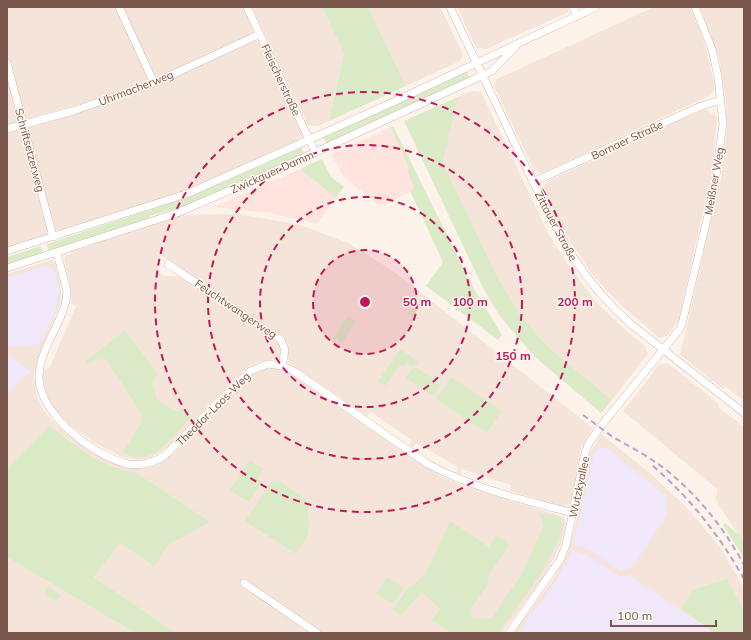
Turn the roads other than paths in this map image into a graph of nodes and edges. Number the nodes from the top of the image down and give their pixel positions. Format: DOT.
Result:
graph roads {
  1 [pos="119,7"];
  2 [pos="247,7"];
  3 [pos="450,7"];
  4 [pos="573,7"];
  5 [pos="596,7"];
  6 [pos="695,7"];
  7 [pos="577,16"];
  8 [pos="260,34"];
  9 [pos="520,42"];
  10 [pos="7,63"];
  11 [pos="476,63"];
  12 [pos="482,76"];
  13 [pos="154,83"];
  14 [pos="721,100"];
  15 [pos="23,124"];
  16 [pos="7,129"];
  17 [pos="310,140"];
  18 [pos="316,152"];
  19 [pos="533,182"];
  20 [pos="53,237"];
  21 [pos="7,252"];
  22 [pos="57,253"];
  23 [pos="168,264"];
  24 [pos="7,268"];
  25 [pos="662,349"];
  26 [pos="282,366"];
  27 [pos="744,413"];
  28 [pos="573,513"];
  29 [pos="244,583"];
  30 [pos="317,633"];
  31 [pos="509,633"];
  1 -- 13 [label="street"];
  2 -- 8 [label="street, Fleischerstraße"];
  3 -- 11 [label="street, Zittauer Straße"];
  4 -- 7 [label="street"];
  5 -- 7 [label="street, Zwickauer Damm"];
  6 -- 14 [label="street, Meißner Weg"];
  7 -- 9 [label="street, Zwickauer Damm"];
  8 -- 13 [label="street, Uhrmacherweg"];
  8 -- 17 [label="street, Fleischerstraße"];
  9 -- 11 [label="street, Zwickauer Damm"];
  9 -- 12 [label="street, Zwickauer Damm"];
  10 -- 15 [label="street, Schriftsetzerweg"];
  11 -- 12 [label="street, Zittauer Straße"];
  11 -- 17 [label="street, Zwickauer Damm"];
  12 -- 18 [label="street, Zwickauer Damm"];
  12 -- 19 [label="street, Zittauer Straße"];
  13 -- 15 [label="street, Uhrmacherweg"];
  14 -- 19 [label="street, Bornaer Straße"];
  14 -- 25 [label="street, Meißner Weg"];
  15 -- 16 [label="street, Uhrmacherweg"];
  15 -- 20 [label="street, Schriftsetzerweg"];
  17 -- 18 [label="street, Fleischerstraße"];
  17 -- 20 [label="street, Zwickauer Damm"];
  18 -- 22 [label="street, Zwickauer Damm"];
  19 -- 25 [label="street, Zittauer Straße"];
  20 -- 21 [label="street, Zwickauer Damm"];
  22 -- 24 [label="street, Zwickauer Damm"];
  22 -- 26 [label="street, Theodor-Loos-Weg"];
  23 -- 26 [label="street, Feuchtwangerweg"];
  25 -- 27 [label="street, Zittauer Straße"];
  25 -- 28 [label="street, Wutzkyallee"];
  26 -- 28 [label="street, Theodor-Loos-Weg"];
  28 -- 31 [label="street, Wutzkyallee"];
  29 -- 30 [label="street"];
}
